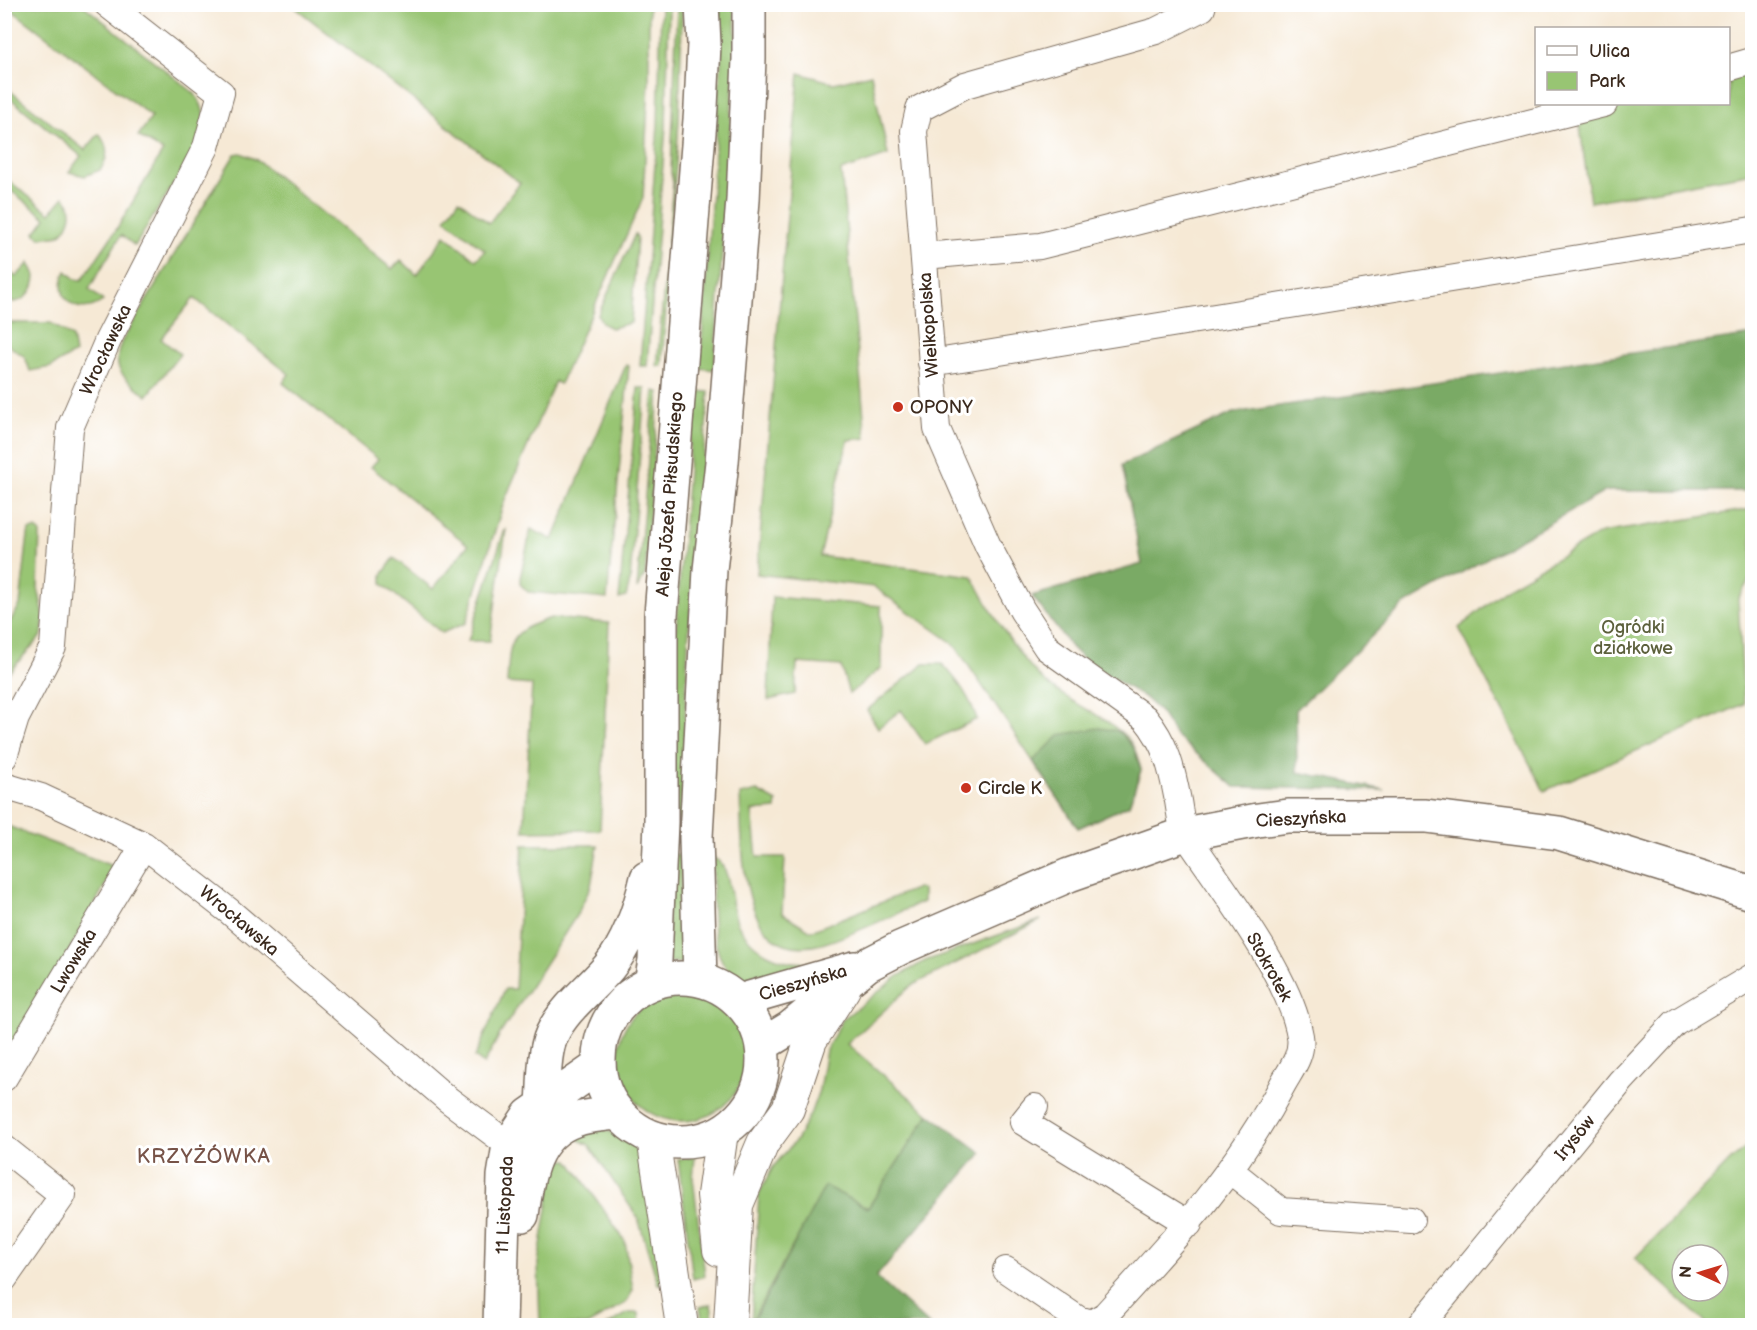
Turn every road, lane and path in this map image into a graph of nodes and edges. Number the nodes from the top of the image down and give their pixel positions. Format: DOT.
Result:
graph roads {
  1 [pos="107,4"];
  2 [pos="702,4"];
  3 [pos="749,4"];
  4 [pos="1203,4"];
  5 [pos="1752,61"];
  6 [pos="1730,67"];
  7 [pos="1600,105"];
  8 [pos="1752,230"];
  9 [pos="924,256"];
  10 [pos="931,363"];
  11 [pos="4,757"];
  12 [pos="4,786"];
  13 [pos="661,822"];
  14 [pos="1185,834"];
  15 [pos="144,845"];
  16 [pos="1752,893"];
  17 [pos="858,973"];
  18 [pos="1752,977"];
  19 [pos="700,980"];
  20 [pos="651,983"];
  21 [pos="739,1001"];
  22 [pos="762,1045"];
  23 [pos="599,1066"];
  24 [pos="4,1078"];
  25 [pos="543,1103"];
  26 [pos="1035,1107"];
  27 [pos="616,1113"];
  28 [pos="722,1132"];
  29 [pos="653,1138"];
  30 [pos="509,1145"];
  31 [pos="4,1148"];
  32 [pos="1231,1171"];
  33 [pos="1412,1220"];
  34 [pos="1189,1224"];
  35 [pos="1006,1270"];
  36 [pos="4,1279"];
  37 [pos="500,1320"];
  38 [pos="730,1324"];
  39 [pos="682,1326"];
  40 [pos="1420,1326"];
  1 -- 11 [label="street, Wrocławska"];
  2 -- 13 [label="main road, Aleja Józefa Piłsudskiego"];
  3 -- 19 [label="main road"];
  4 -- 9 [label="street, Wielkopolska"];
  5 -- 6 [label="street"];
  7 -- 9 [label="street"];
  8 -- 10 [label="street"];
  9 -- 10 [label="street, Wielkopolska"];
  10 -- 14 [label="street, Wielkopolska"];
  12 -- 15 [label="street, Wrocławska"];
  13 -- 20 [label="main road, Aleja Józefa Piłsudskiego"];
  13 -- 25 [label="main road"];
  14 -- 16 [label="main road, Cieszyńska"];
  14 -- 17 [label="main road, Cieszyńska"];
  14 -- 32 [label="street, Stokrotek"];
  15 -- 24 [label="street, Lwowska"];
  15 -- 30 [label="street, Wrocławska"];
  17 -- 21 [label="main road, Cieszyńska"];
  17 -- 22 [label="main road, Cieszyńska"];
  17 -- 38 [label="street"];
  18 -- 40 [label="street, Irysów"];
  19 -- 20 [label="main road"];
  19 -- 21 [label="main road"];
  20 -- 23 [label="main road"];
  21 -- 22 [label="main road"];
  22 -- 28 [label="main road"];
  23 -- 25 [label="main road, 11 Listopada"];
  23 -- 27 [label="main road"];
  25 -- 30 [label="main road, 11 Listopada"];
  26 -- 34 [label="street"];
  27 -- 29 [label="main road"];
  27 -- 37 [label="main road, 11 Listopada"];
  28 -- 29 [label="main road"];
  28 -- 38 [label="street"];
  29 -- 39 [label="street"];
  30 -- 37 [label="main road, 11 Listopada"];
  31 -- 36 [label="street"];
  32 -- 33 [label="street"];
  32 -- 34 [label="street, Stokrotek"];
  34 -- 35 [label="street, Stokrotek"];
}
